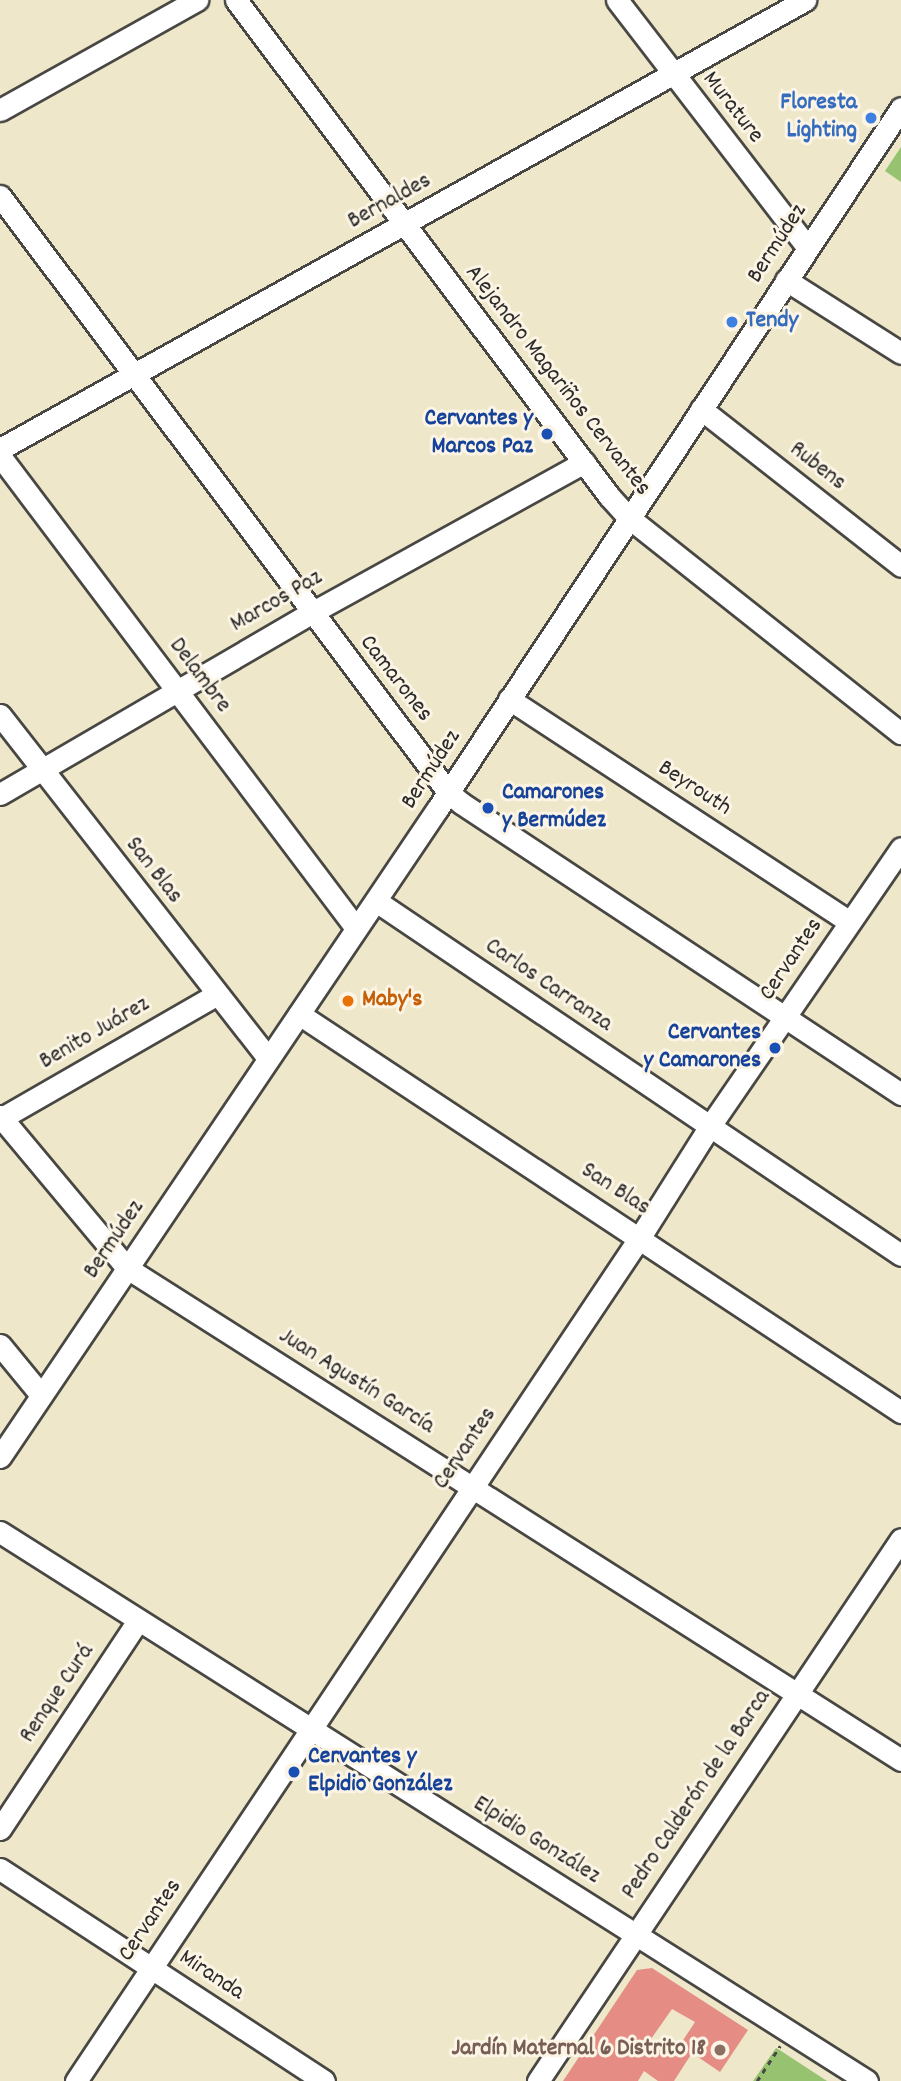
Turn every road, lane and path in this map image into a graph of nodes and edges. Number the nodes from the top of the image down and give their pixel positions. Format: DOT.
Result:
graph roads {
  1 [pos="197,0"];
  2 [pos="236,0"];
  3 [pos="617,0"];
  4 [pos="805,0"];
  5 [pos="673,75"];
  6 [pos="901,108"];
  7 [pos="0,110"];
  8 [pos="0,196"];
  9 [pos="403,225"];
  10 [pos="807,247"];
  11 [pos="786,280"];
  12 [pos="901,353"];
  13 [pos="133,374"];
  14 [pos="701,409"];
  15 [pos="0,449"];
  16 [pos="0,456"];
  17 [pos="584,462"];
  18 [pos="628,517"];
  19 [pos="901,566"];
  20 [pos="311,613"];
  21 [pos="177,690"];
  22 [pos="509,699"];
  23 [pos="0,715"];
  24 [pos="901,733"];
  25 [pos="40,769"];
  26 [pos="449,792"];
  27 [pos="0,794"];
  28 [pos="901,848"];
  29 [pos="376,901"];
  30 [pos="850,922"];
  31 [pos="356,928"];
  32 [pos="216,995"];
  33 [pos="299,1014"];
  34 [pos="785,1017"];
  35 [pos="267,1057"];
  36 [pos="901,1094"];
  37 [pos="1,1117"];
  38 [pos="710,1126"];
  39 [pos="640,1237"];
  40 [pos="901,1255"];
  41 [pos="127,1268"];
  42 [pos="0,1345"];
  43 [pos="41,1395"];
  44 [pos="901,1412"];
  45 [pos="0,1457"];
  46 [pos="472,1486"];
  47 [pos="0,1532"];
  48 [pos="901,1539"];
  49 [pos="137,1622"];
  50 [pos="797,1693"];
  51 [pos="311,1729"];
  52 [pos="901,1760"];
  53 [pos="0,1829"];
  54 [pos="0,1869"];
  55 [pos="635,1935"];
  56 [pos="151,1968"];
  57 [pos="790,2032"];
  58 [pos="76,2081"];
  59 [pos="324,2081"];
  60 [pos="538,2081"];
  61 [pos="757,2081"];
  62 [pos="867,2081"];
  1 -- 7 [label="street"];
  2 -- 9 [label="street, Alejandro Magariños Cervantes"];
  3 -- 5 [label="street, Murature"];
  4 -- 5 [label="street, Bernaldes"];
  5 -- 9 [label="street, Bernaldes"];
  5 -- 10 [label="street, Murature"];
  6 -- 10 [label="street, Bermúdez"];
  8 -- 13 [label="street, Camarones"];
  9 -- 13 [label="street, Bernaldes"];
  9 -- 17 [label="street, Alejandro Magariños Cervantes"];
  10 -- 11 [label="street, Bermúdez"];
  11 -- 12 [label="street"];
  11 -- 14 [label="street, Bermúdez"];
  13 -- 15 [label="street, Bernaldes"];
  13 -- 20 [label="street, Camarones"];
  14 -- 18 [label="street, Bermúdez"];
  14 -- 19 [label="street, Rubens"];
  16 -- 21 [label="street, Delambre"];
  17 -- 18 [label="street, Alejandro Magariños Cervantes"];
  17 -- 20 [label="street, Marcos Paz"];
  18 -- 22 [label="street, Bermúdez"];
  18 -- 24 [label="street, Alejandro Magariños Cervantes"];
  20 -- 21 [label="street, Marcos Paz"];
  20 -- 26 [label="street, Camarones"];
  21 -- 25 [label="street, Marcos Paz"];
  21 -- 31 [label="street, Delambre"];
  22 -- 26 [label="street, Bermúdez"];
  22 -- 30 [label="street, Beyrouth"];
  23 -- 25 [label="street, San Blas"];
  25 -- 27 [label="street, Marcos Paz"];
  25 -- 32 [label="street, San Blas"];
  26 -- 29 [label="street, Bermúdez"];
  26 -- 34 [label="street, Camarones"];
  28 -- 30 [label="street, Cervantes"];
  29 -- 31 [label="street, Bermúdez"];
  29 -- 38 [label="street, Carlos Carranza"];
  30 -- 34 [label="street, Cervantes"];
  31 -- 33 [label="street, Bermúdez"];
  32 -- 35 [label="street, San Blas"];
  32 -- 37 [label="street, Benito Juárez"];
  33 -- 35 [label="street, Bermúdez"];
  33 -- 39 [label="street, San Blas"];
  34 -- 36 [label="street, Camarones"];
  34 -- 38 [label="street, Cervantes"];
  35 -- 41 [label="street, Bermúdez"];
  37 -- 41 [label="street, Juan Agustín García"];
  38 -- 39 [label="street, Cervantes"];
  38 -- 40 [label="street, Carlos Carranza"];
  39 -- 44 [label="street, San Blas"];
  39 -- 46 [label="street, Cervantes"];
  41 -- 43 [label="street, Bermúdez"];
  41 -- 46 [label="street, Juan Agustín García"];
  42 -- 43 [label="street"];
  43 -- 45 [label="street, Bermúdez"];
  46 -- 50 [label="street, Juan Agustín García"];
  46 -- 51 [label="street, Cervantes"];
  47 -- 49 [label="street, Elpidio González"];
  48 -- 50 [label="street, Pedro Calderón de la Barca"];
  49 -- 51 [label="street, Elpidio González"];
  49 -- 53 [label="street, Renque Curá"];
  50 -- 52 [label="street, Juan Agustín García"];
  50 -- 55 [label="street, Pedro Calderón de la Barca"];
  51 -- 55 [label="street, Elpidio González"];
  51 -- 56 [label="street, Cervantes"];
  54 -- 56 [label="street, Miranda"];
  55 -- 57 [label="street, Elpidio González"];
  55 -- 60 [label="street, Pedro Calderón de la Barca"];
  56 -- 58 [label="street, Cervantes"];
  56 -- 59 [label="street, Miranda"];
  57 -- 61 [label="path"];
  57 -- 62 [label="street, Elpidio González"];
}
